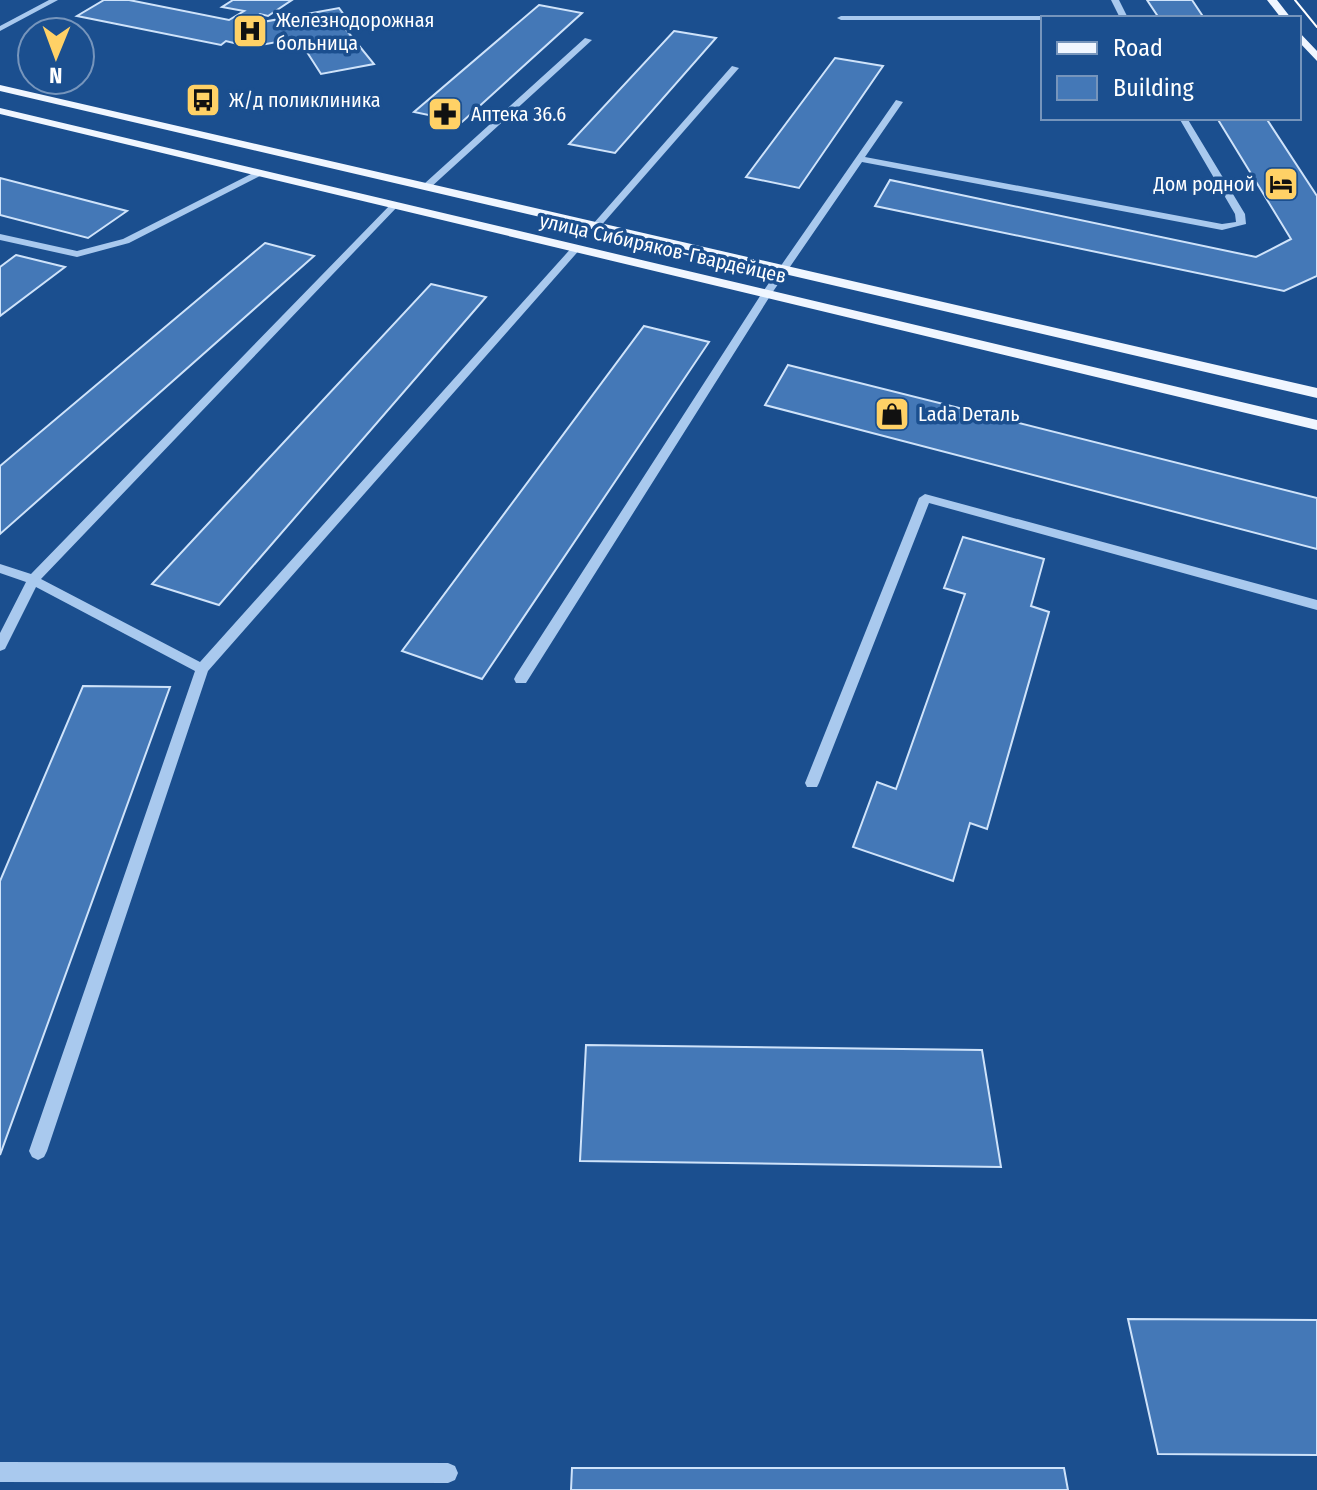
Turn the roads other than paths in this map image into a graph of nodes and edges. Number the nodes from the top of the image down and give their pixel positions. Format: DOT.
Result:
graph roads {
  1 [pos="54,0"];
  2 [pos="1272,0"];
  3 [pos="1284,16"];
  4 [pos="841,18"];
  5 [pos="1041,18"];
  6 [pos="0,29"];
  7 [pos="1301,38"];
  8 [pos="588,40"];
  9 [pos="1317,58"];
  10 [pos="735,68"];
  11 [pos="0,88"];
  12 [pos="899,102"];
  13 [pos="0,111"];
  14 [pos="1184,120"];
  15 [pos="861,159"];
  16 [pos="259,173"];
  17 [pos="427,186"];
  18 [pos="395,205"];
  19 [pos="596,226"];
  20 [pos="2,240"];
  21 [pos="577,247"];
  22 [pos="785,269"];
  23 [pos="767,293"];
  24 [pos="1317,393"];
  25 [pos="1317,425"];
  26 [pos="0,568"];
  27 [pos="33,580"];
  28 [pos="1317,605"];
  29 [pos="0,646"];
  30 [pos="202,669"];
  31 [pos="521,679"];
  32 [pos="812,783"];
  33 [pos="38,1151"];
  34 [pos="0,1472"];
  35 [pos="448,1473"];
  1 -- 6 [label="lane"];
  2 -- 3 [label="main road"];
  4 -- 5 [label="lane"];
  7 -- 9 [label="main road"];
  8 -- 17 [label="lane"];
  10 -- 19 [label="lane"];
  11 -- 17 [label="main road, улица Сибиряков-Гвардейцев"];
  12 -- 15 [label="lane"];
  13 -- 16 [label="main road, улица Сибиряков-Гвардейцев"];
  14 -- 15 [label="lane"];
  15 -- 22 [label="lane"];
  16 -- 18 [label="main road, улица Сибиряков-Гвардейцев"];
  16 -- 20 [label="lane"];
  17 -- 19 [label="main road, улица Сибиряков-Гвардейцев"];
  18 -- 21 [label="main road, улица Сибиряков-Гвардейцев"];
  18 -- 27 [label="lane"];
  19 -- 22 [label="main road, улица Сибиряков-Гвардейцев"];
  21 -- 23 [label="main road, улица Сибиряков-Гвардейцев"];
  21 -- 30 [label="lane"];
  22 -- 23 [label="lane"];
  22 -- 24 [label="main road, улица Сибиряков-Гвардейцев"];
  23 -- 25 [label="main road, улица Сибиряков-Гвардейцев"];
  23 -- 31 [label="lane"];
  26 -- 27 [label="lane"];
  27 -- 29 [label="lane"];
  27 -- 30 [label="lane"];
  28 -- 32 [label="lane"];
  30 -- 33 [label="lane"];
  34 -- 35 [label="lane"];
}
